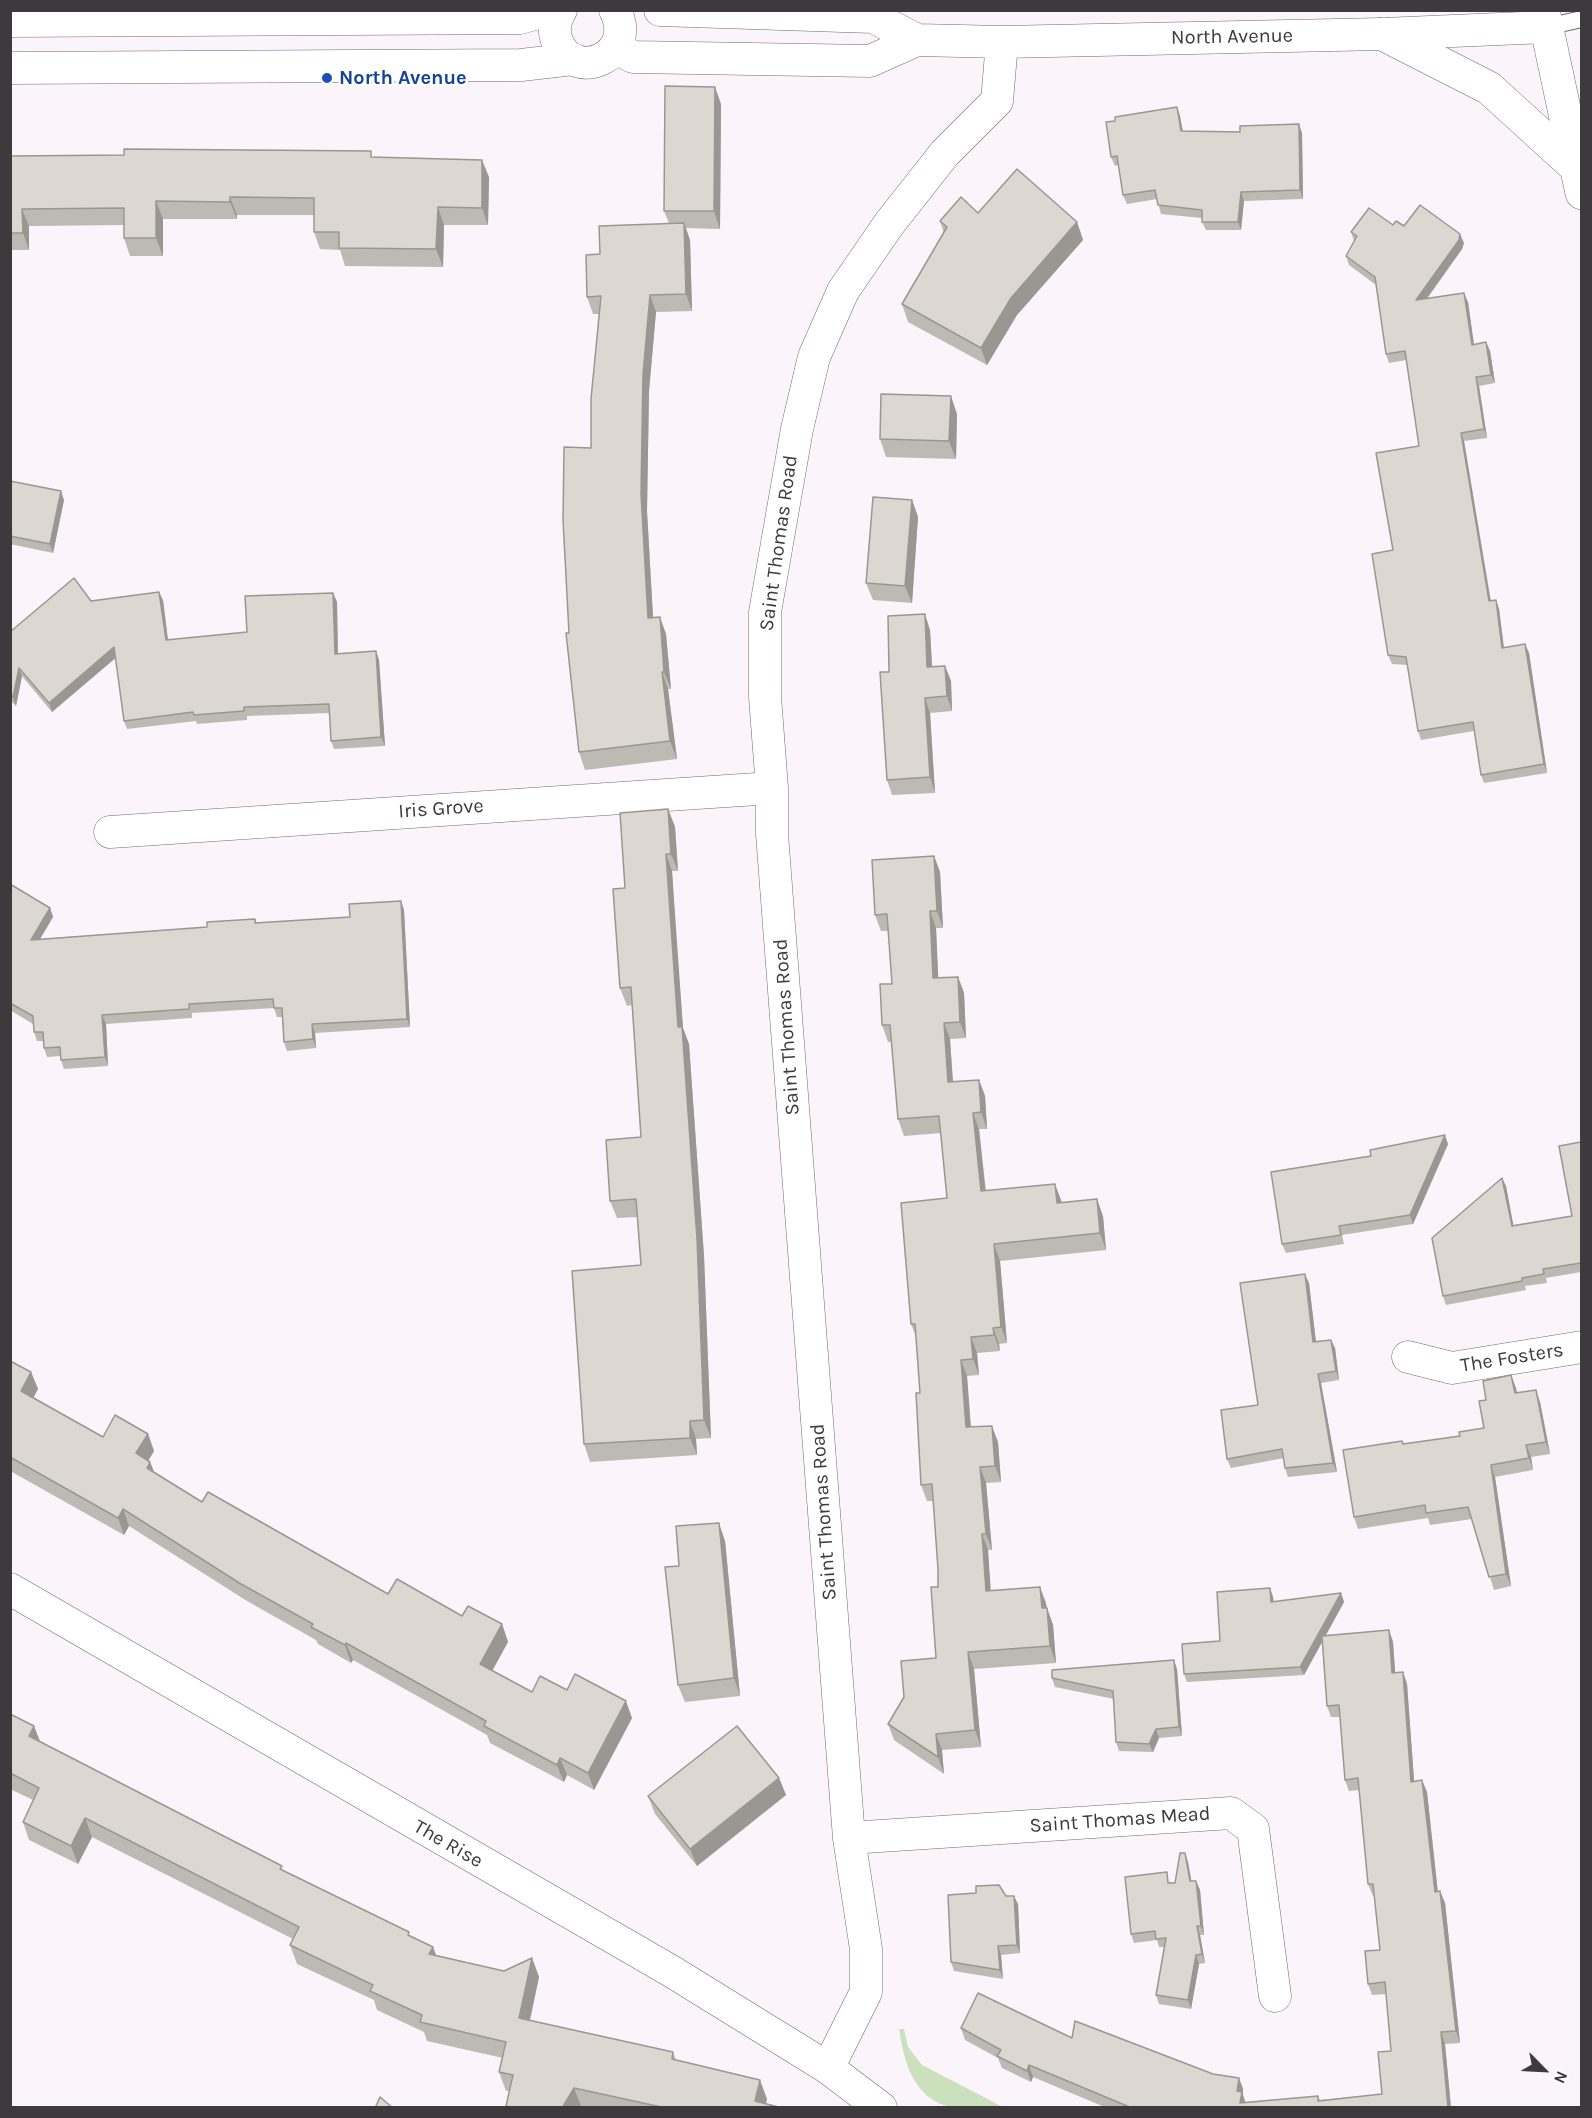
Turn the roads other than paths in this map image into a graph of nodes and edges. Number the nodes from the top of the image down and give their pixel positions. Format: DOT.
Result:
graph roads {
  1 [pos="548,10"];
  2 [pos="561,10"];
  3 [pos="615,10"];
  4 [pos="660,10"];
  5 [pos="1545,19"];
  6 [pos="1581,19"];
  7 [pos="10,21"];
  8 [pos="1383,34"];
  9 [pos="917,40"];
  10 [pos="1002,42"];
  11 [pos="616,48"];
  12 [pos="573,59"];
  13 [pos="10,68"];
  14 [pos="1580,181"];
  15 [pos="772,788"];
  16 [pos="110,832"];
  17 [pos="1581,1347"];
  18 [pos="1408,1357"];
  19 [pos="10,1589"];
  20 [pos="849,1838"];
  21 [pos="1275,1996"];
  22 [pos="828,2068"];
  23 [pos="880,2108"];
  1 -- 7 [label="street"];
  2 -- 12 [label="street"];
  3 -- 11 [label="street"];
  4 -- 9 [label="street, North Avenue"];
  5 -- 6 [label="lane"];
  5 -- 8 [label="street, North Avenue"];
  5 -- 14 [label="main road"];
  8 -- 10 [label="street, North Avenue"];
  8 -- 14 [label="main road"];
  9 -- 10 [label="street, North Avenue"];
  9 -- 11 [label="street, North Avenue"];
  10 -- 15 [label="street, Saint Thomas Road"];
  11 -- 12 [label="street"];
  12 -- 13 [label="street"];
  15 -- 16 [label="street, Iris Grove"];
  15 -- 20 [label="street, Saint Thomas Road"];
  17 -- 18 [label="street, The Fosters"];
  19 -- 22 [label="street, The Rise"];
  20 -- 21 [label="street, Saint Thomas Mead"];
  20 -- 22 [label="street, Saint Thomas Road"];
  22 -- 23 [label="street, The Rise"];
}
